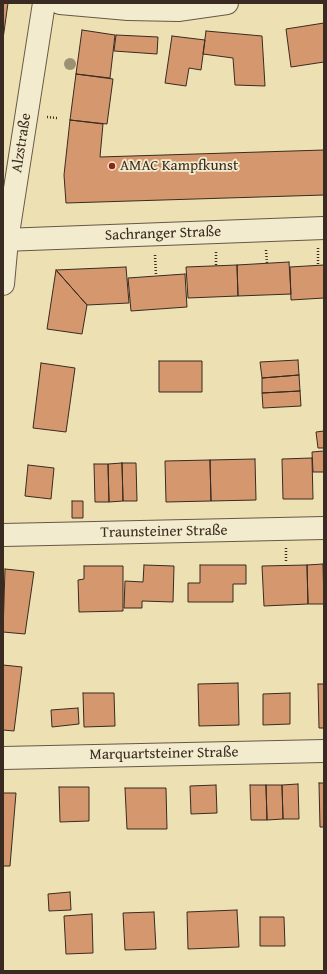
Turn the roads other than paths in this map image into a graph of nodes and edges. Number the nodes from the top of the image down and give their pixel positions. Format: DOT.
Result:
graph roads {
  1 [pos="44,3"];
  2 [pos="60,3"];
  3 [pos="227,3"];
  4 [pos="128,6"];
  5 [pos="321,236"];
  6 [pos="5,240"];
  7 [pos="3,284"];
  8 [pos="324,528"];
  9 [pos="3,535"];
  10 [pos="324,751"];
  11 [pos="3,758"];
  1 -- 6 [label="street, Alzstraße"];
  2 -- 4 [label="street"];
  3 -- 4 [label="street"];
  5 -- 6 [label="street, Sachranger Straße"];
  6 -- 7 [label="street, Alzstraße"];
  8 -- 9 [label="street, Traunsteiner Straße"];
  10 -- 11 [label="street, Marquartsteiner Straße"];
}
